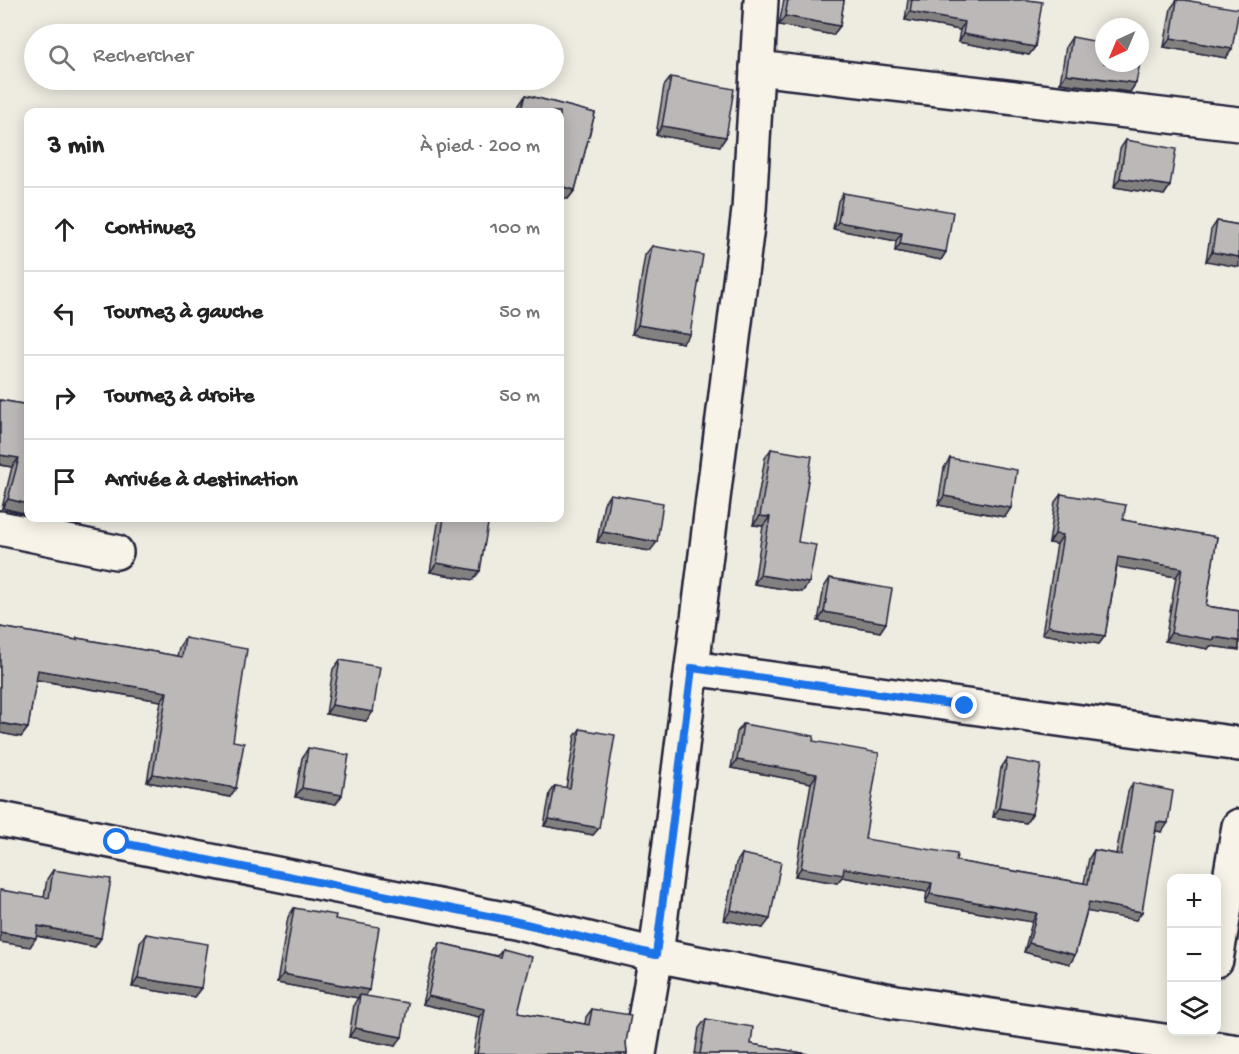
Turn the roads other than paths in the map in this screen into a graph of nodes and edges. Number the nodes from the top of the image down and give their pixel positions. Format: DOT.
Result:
graph roads {
  1 [pos="761,0"];
  2 [pos="757,68"];
  3 [pos="1239,124"];
  4 [pos="0,528"];
  5 [pos="116,552"];
  6 [pos="692,668"];
  7 [pos="1239,744"];
  8 [pos="0,819"];
  9 [pos="1239,826"];
  10 [pos="1221,931"];
  11 [pos="656,955"];
  12 [pos="1203,1039"];
  13 [pos="1239,1052"];
  14 [pos="639,1054"];
  1 -- 2 [label="street"];
  2 -- 3 [label="street"];
  2 -- 6 [label="street"];
  4 -- 5 [label="street"];
  6 -- 7 [label="street"];
  6 -- 11 [label="street"];
  8 -- 11 [label="street"];
  9 -- 10 [label="street"];
  11 -- 12 [label="street"];
  11 -- 14 [label="street"];
  12 -- 13 [label="street"];
}
